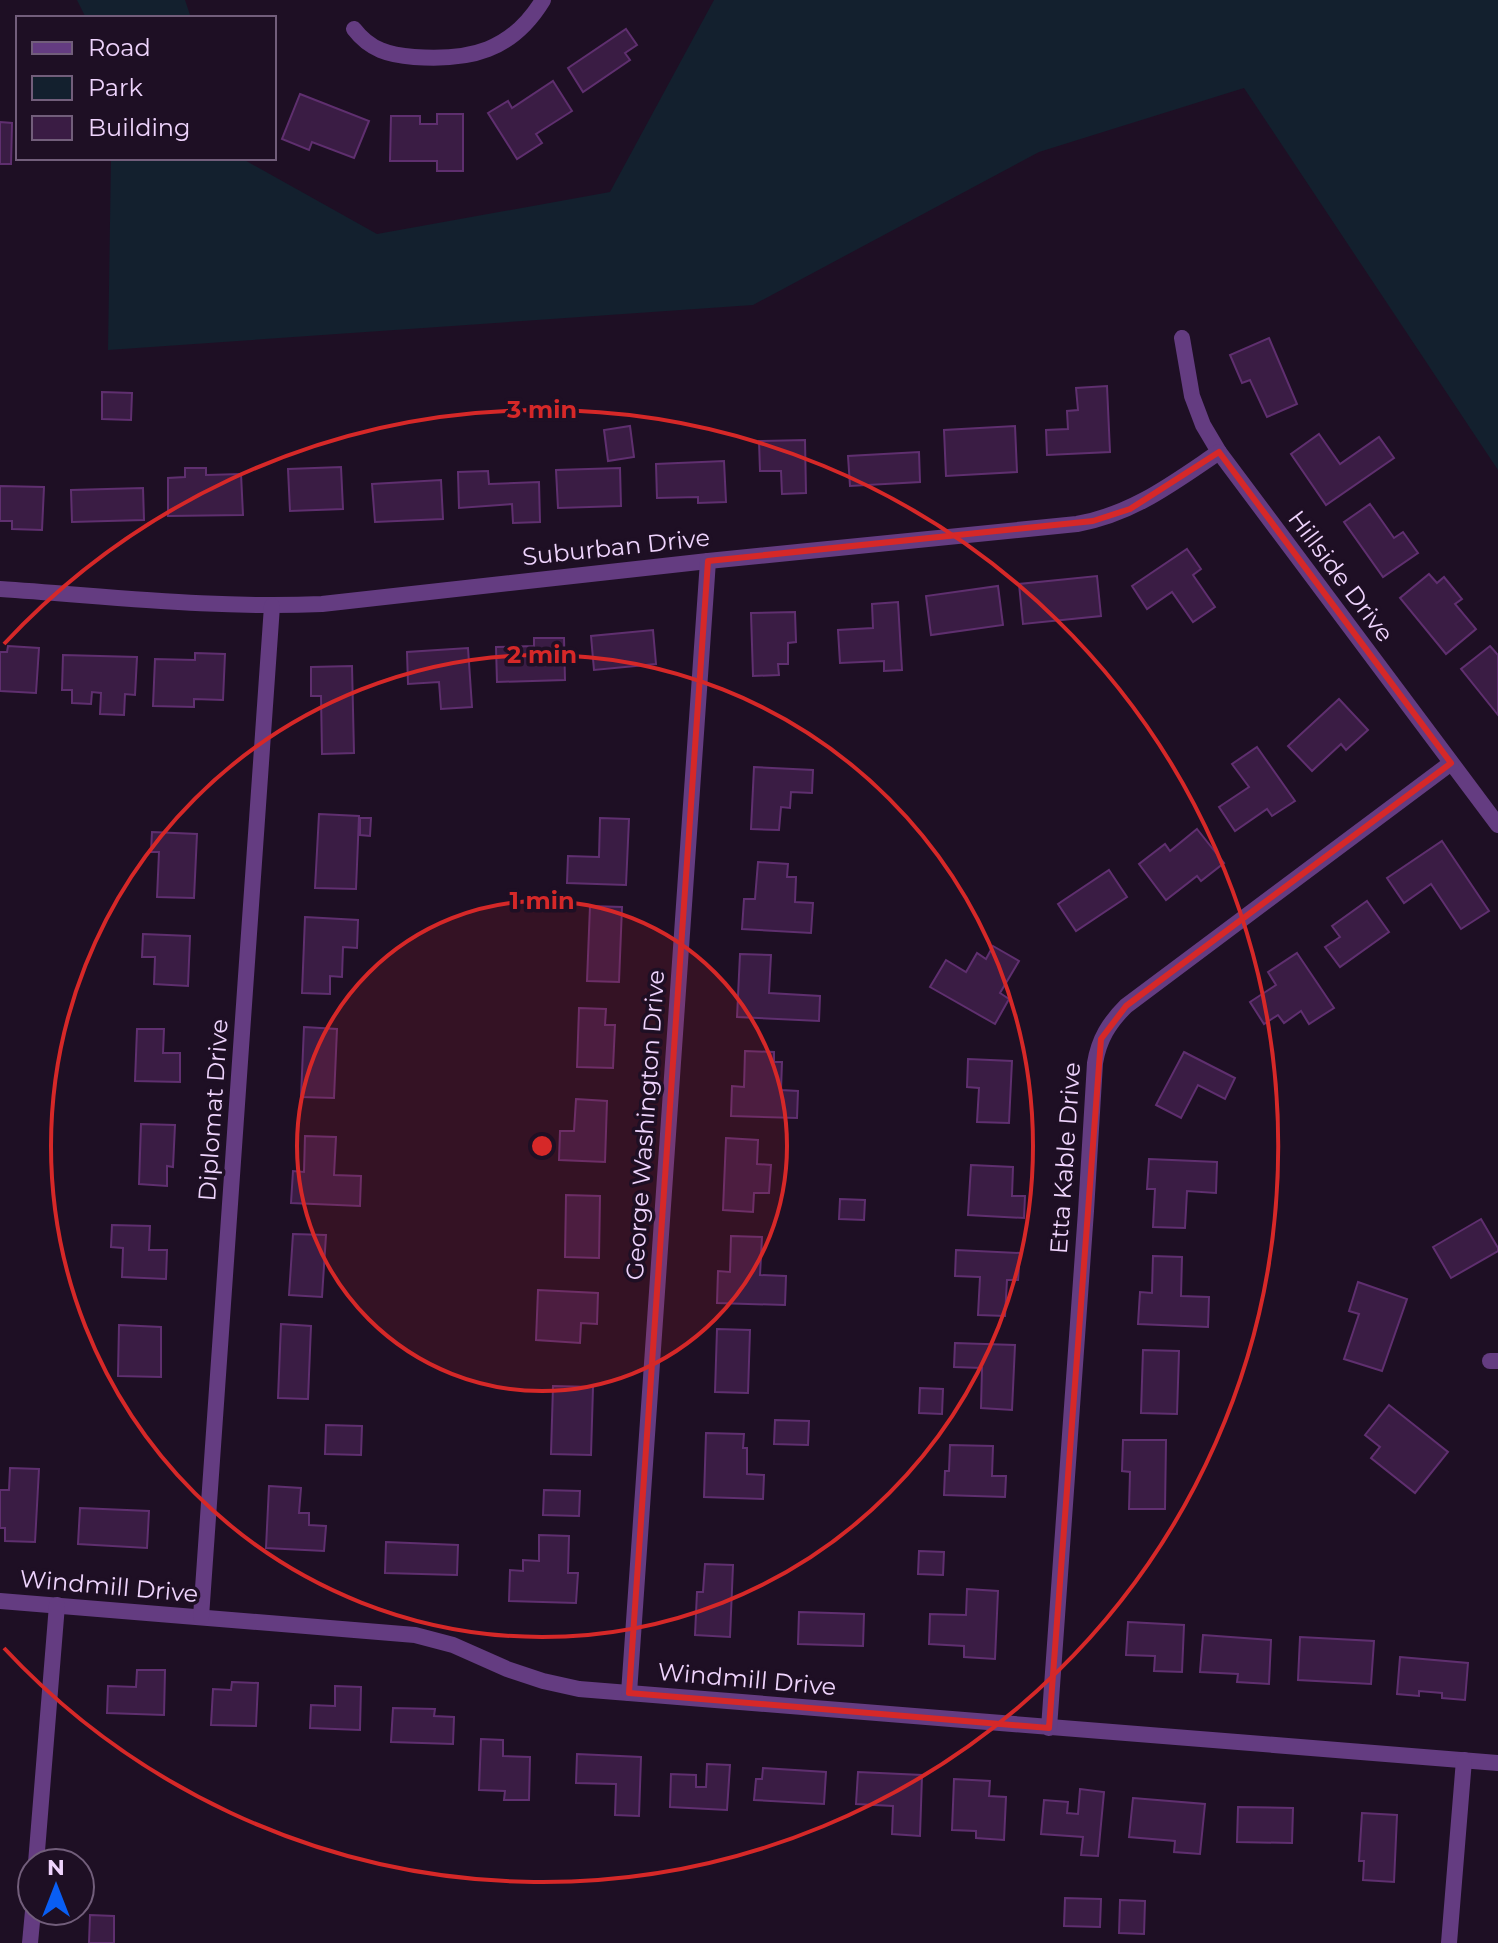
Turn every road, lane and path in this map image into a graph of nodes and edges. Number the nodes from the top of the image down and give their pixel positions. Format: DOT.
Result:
graph roads {
  1 [pos="543,0"];
  2 [pos="354,29"];
  3 [pos="1182,338"];
  4 [pos="1219,452"];
  5 [pos="708,561"];
  6 [pos="0,589"];
  7 [pos="272,606"];
  8 [pos="1451,763"];
  9 [pos="1498,825"];
  10 [pos="0,1601"];
  11 [pos="57,1605"];
  12 [pos="201,1617"];
  13 [pos="629,1693"];
  14 [pos="1049,1728"];
  15 [pos="1464,1760"];
  16 [pos="1498,1763"];
  17 [pos="37,1847"];
  18 [pos="1449,1943"];
  1 -- 2 [label="street"];
  3 -- 4 [label="street, Hillside Drive"];
  4 -- 5 [label="street, Suburban Drive"];
  4 -- 8 [label="street, Hillside Drive"];
  5 -- 7 [label="street, Suburban Drive"];
  5 -- 13 [label="street, George Washington Drive"];
  6 -- 7 [label="street, Suburban Drive"];
  7 -- 12 [label="street, Diplomat Drive"];
  8 -- 9 [label="street, Hillside Drive"];
  8 -- 14 [label="street, Etta Kable Drive"];
  10 -- 11 [label="street, Windmill Drive"];
  11 -- 12 [label="street, Windmill Drive"];
  11 -- 17 [label="street"];
  12 -- 13 [label="street, Windmill Drive"];
  13 -- 14 [label="street, Windmill Drive"];
  14 -- 15 [label="street, Windmill Drive"];
  15 -- 16 [label="street, Windmill Drive"];
  15 -- 18 [label="street"];
}
